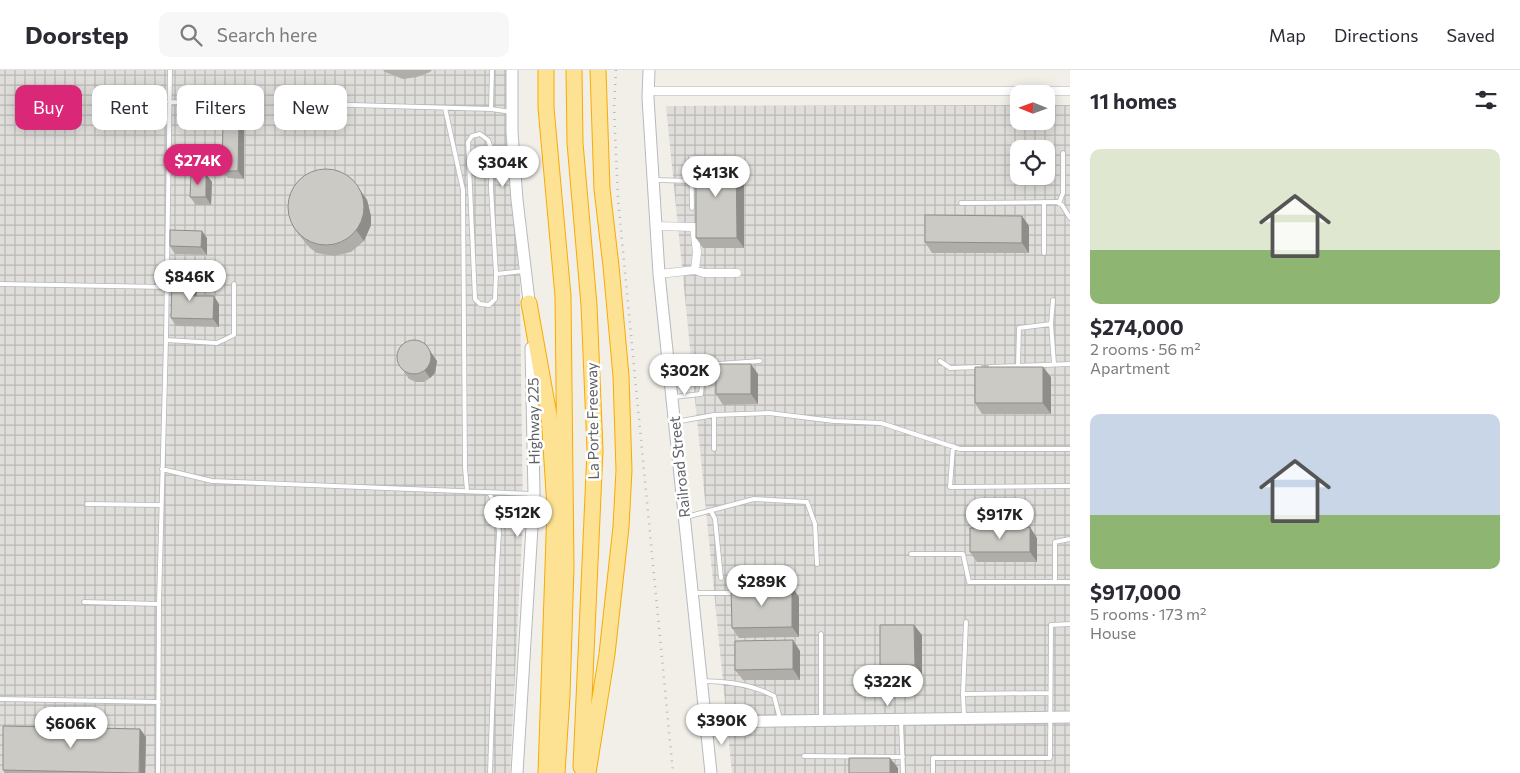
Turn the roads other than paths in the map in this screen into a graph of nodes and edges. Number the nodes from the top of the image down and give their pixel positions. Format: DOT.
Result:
graph roads {
  1 [pos="170,70"];
  2 [pos="492,70"];
  3 [pos="512,70"];
  4 [pos="546,70"];
  5 [pos="574,70"];
  6 [pos="598,70"];
  7 [pos="649,70"];
  8 [pos="648,91"];
  9 [pos="1070,91"];
  10 [pos="169,102"];
  11 [pos="177,102"];
  12 [pos="347,105"];
  13 [pos="446,108"];
  14 [pos="491,109"];
  15 [pos="512,112"];
  16 [pos="1063,153"];
  17 [pos="701,158"];
  18 [pos="515,171"];
  19 [pos="491,173"];
  20 [pos="653,180"];
  21 [pos="692,180"];
  22 [pos="1044,202"];
  23 [pos="961,203"];
  24 [pos="1059,203"];
  25 [pos="692,208"];
  26 [pos="1070,218"];
  27 [pos="656,226"];
  28 [pos="1044,253"];
  29 [pos="695,270"];
  30 [pos="525,271"];
  31 [pos="496,274"];
  32 [pos="659,274"];
  33 [pos="737,274"];
  34 [pos="0,284"];
  35 [pos="234,284"];
  36 [pos="166,287"];
  37 [pos="1053,300"];
  38 [pos="529,303"];
  39 [pos="1051,324"];
  40 [pos="166,340"];
  41 [pos="760,361"];
  42 [pos="940,361"];
  43 [pos="1054,364"];
  44 [pos="1070,364"];
  45 [pos="1018,366"];
  46 [pos="672,397"];
  47 [pos="714,415"];
  48 [pos="675,422"];
  49 [pos="953,446"];
  50 [pos="714,449"];
  51 [pos="1070,449"];
  52 [pos="162,469"];
  53 [pos="1070,486"];
  54 [pos="467,490"];
  55 [pos="489,492"];
  56 [pos="534,494"];
  57 [pos="87,504"];
  58 [pos="161,505"];
  59 [pos="711,511"];
  60 [pos="684,518"];
  61 [pos="1070,539"];
  62 [pos="911,554"];
  63 [pos="817,564"];
  64 [pos="721,578"];
  65 [pos="1055,582"];
  66 [pos="1070,582"];
  67 [pos="693,593"];
  68 [pos="739,594"];
  69 [pos="84,602"];
  70 [pos="159,604"];
  71 [pos="966,622"];
  72 [pos="1070,624"];
  73 [pos="821,634"];
  74 [pos="702,681"];
  75 [pos="1050,693"];
  76 [pos="963,694"];
  77 [pos="0,699"];
  78 [pos="159,702"];
  79 [pos="1070,717"];
  80 [pos="1050,718"];
  81 [pos="964,719"];
  82 [pos="901,720"];
  83 [pos="780,721"];
  84 [pos="821,721"];
  85 [pos="707,722"];
  86 [pos="804,756"];
  87 [pos="903,757"];
  88 [pos="158,773"];
  89 [pos="490,773"];
  90 [pos="517,773"];
  91 [pos="546,773"];
  92 [pos="557,773"];
  93 [pos="580,773"];
  94 [pos="588,773"];
  95 [pos="711,773"];
  96 [pos="903,773"];
  97 [pos="933,773"];
  1 -- 10 [label="lane"];
  2 -- 14 [label="lane"];
  3 -- 15 [label="street, Highway 225"];
  4 -- 92 [label="highway, La Porte Freeway"];
  5 -- 93 [label="highway, La Porte Freeway"];
  6 -- 94 [label="highway"];
  7 -- 8 [label="street, Railroad Street"];
  8 -- 9 [label="street"];
  8 -- 20 [label="street, Railroad Street"];
  10 -- 11 [label="lane"];
  10 -- 36 [label="lane"];
  12 -- 13 [label="lane"];
  13 -- 14 [label="lane"];
  13 -- 54 [label="lane"];
  14 -- 15 [label="lane"];
  15 -- 18 [label="street, Highway 225"];
  16 -- 24 [label="lane"];
  17 -- 21 [label="lane"];
  18 -- 19 [label="lane"];
  18 -- 30 [label="street, Highway 225"];
  19 -- 31 [label="lane"];
  19 -- 31 [label="lane"];
  20 -- 21 [label="lane"];
  20 -- 27 [label="street, Railroad Street"];
  21 -- 25 [label="lane"];
  22 -- 23 [label="lane"];
  22 -- 24 [label="lane"];
  22 -- 28 [label="lane"];
  24 -- 26 [label="lane"];
  27 -- 29 [label="street"];
  27 -- 32 [label="street, Railroad Street"];
  29 -- 32 [label="street"];
  29 -- 33 [label="street"];
  30 -- 31 [label="lane"];
  30 -- 38 [label="street, Highway 225"];
  32 -- 46 [label="street, Railroad Street"];
  34 -- 36 [label="lane"];
  35 -- 40 [label="lane"];
  36 -- 40 [label="lane"];
  37 -- 39 [label="lane"];
  38 -- 56 [label="street, Highway 225"];
  38 -- 91 [label="highway"];
  39 -- 43 [label="lane"];
  39 -- 45 [label="lane"];
  40 -- 52 [label="lane"];
  41 -- 46 [label="lane"];
  42 -- 45 [label="lane"];
  43 -- 44 [label="lane"];
  43 -- 45 [label="lane"];
  46 -- 48 [label="street, Railroad Street"];
  47 -- 48 [label="lane"];
  47 -- 49 [label="lane"];
  47 -- 50 [label="lane"];
  48 -- 60 [label="street, Railroad Street"];
  49 -- 51 [label="lane"];
  49 -- 53 [label="lane"];
  52 -- 54 [label="lane"];
  52 -- 58 [label="lane"];
  54 -- 55 [label="lane"];
  55 -- 56 [label="lane"];
  55 -- 89 [label="lane"];
  56 -- 90 [label="street, Highway 225"];
  57 -- 58 [label="lane"];
  58 -- 70 [label="lane"];
  59 -- 60 [label="lane"];
  59 -- 63 [label="lane"];
  59 -- 64 [label="lane"];
  60 -- 67 [label="street, Railroad Street"];
  61 -- 65 [label="lane"];
  62 -- 65 [label="lane"];
  65 -- 66 [label="lane"];
  67 -- 68 [label="lane"];
  67 -- 74 [label="street, Railroad Street"];
  69 -- 70 [label="lane"];
  70 -- 78 [label="lane"];
  71 -- 76 [label="lane"];
  72 -- 75 [label="lane"];
  73 -- 84 [label="lane"];
  74 -- 83 [label="lane"];
  74 -- 85 [label="street, Railroad Street"];
  75 -- 76 [label="lane"];
  75 -- 80 [label="lane"];
  76 -- 81 [label="lane"];
  77 -- 78 [label="lane"];
  78 -- 88 [label="lane"];
  79 -- 80 [label="street"];
  80 -- 81 [label="street"];
  80 -- 97 [label="lane"];
  81 -- 82 [label="street"];
  82 -- 84 [label="street"];
  82 -- 87 [label="lane"];
  83 -- 84 [label="street"];
  83 -- 85 [label="street"];
  85 -- 95 [label="street, Railroad Street"];
  86 -- 87 [label="lane"];
  87 -- 96 [label="lane"];
}
